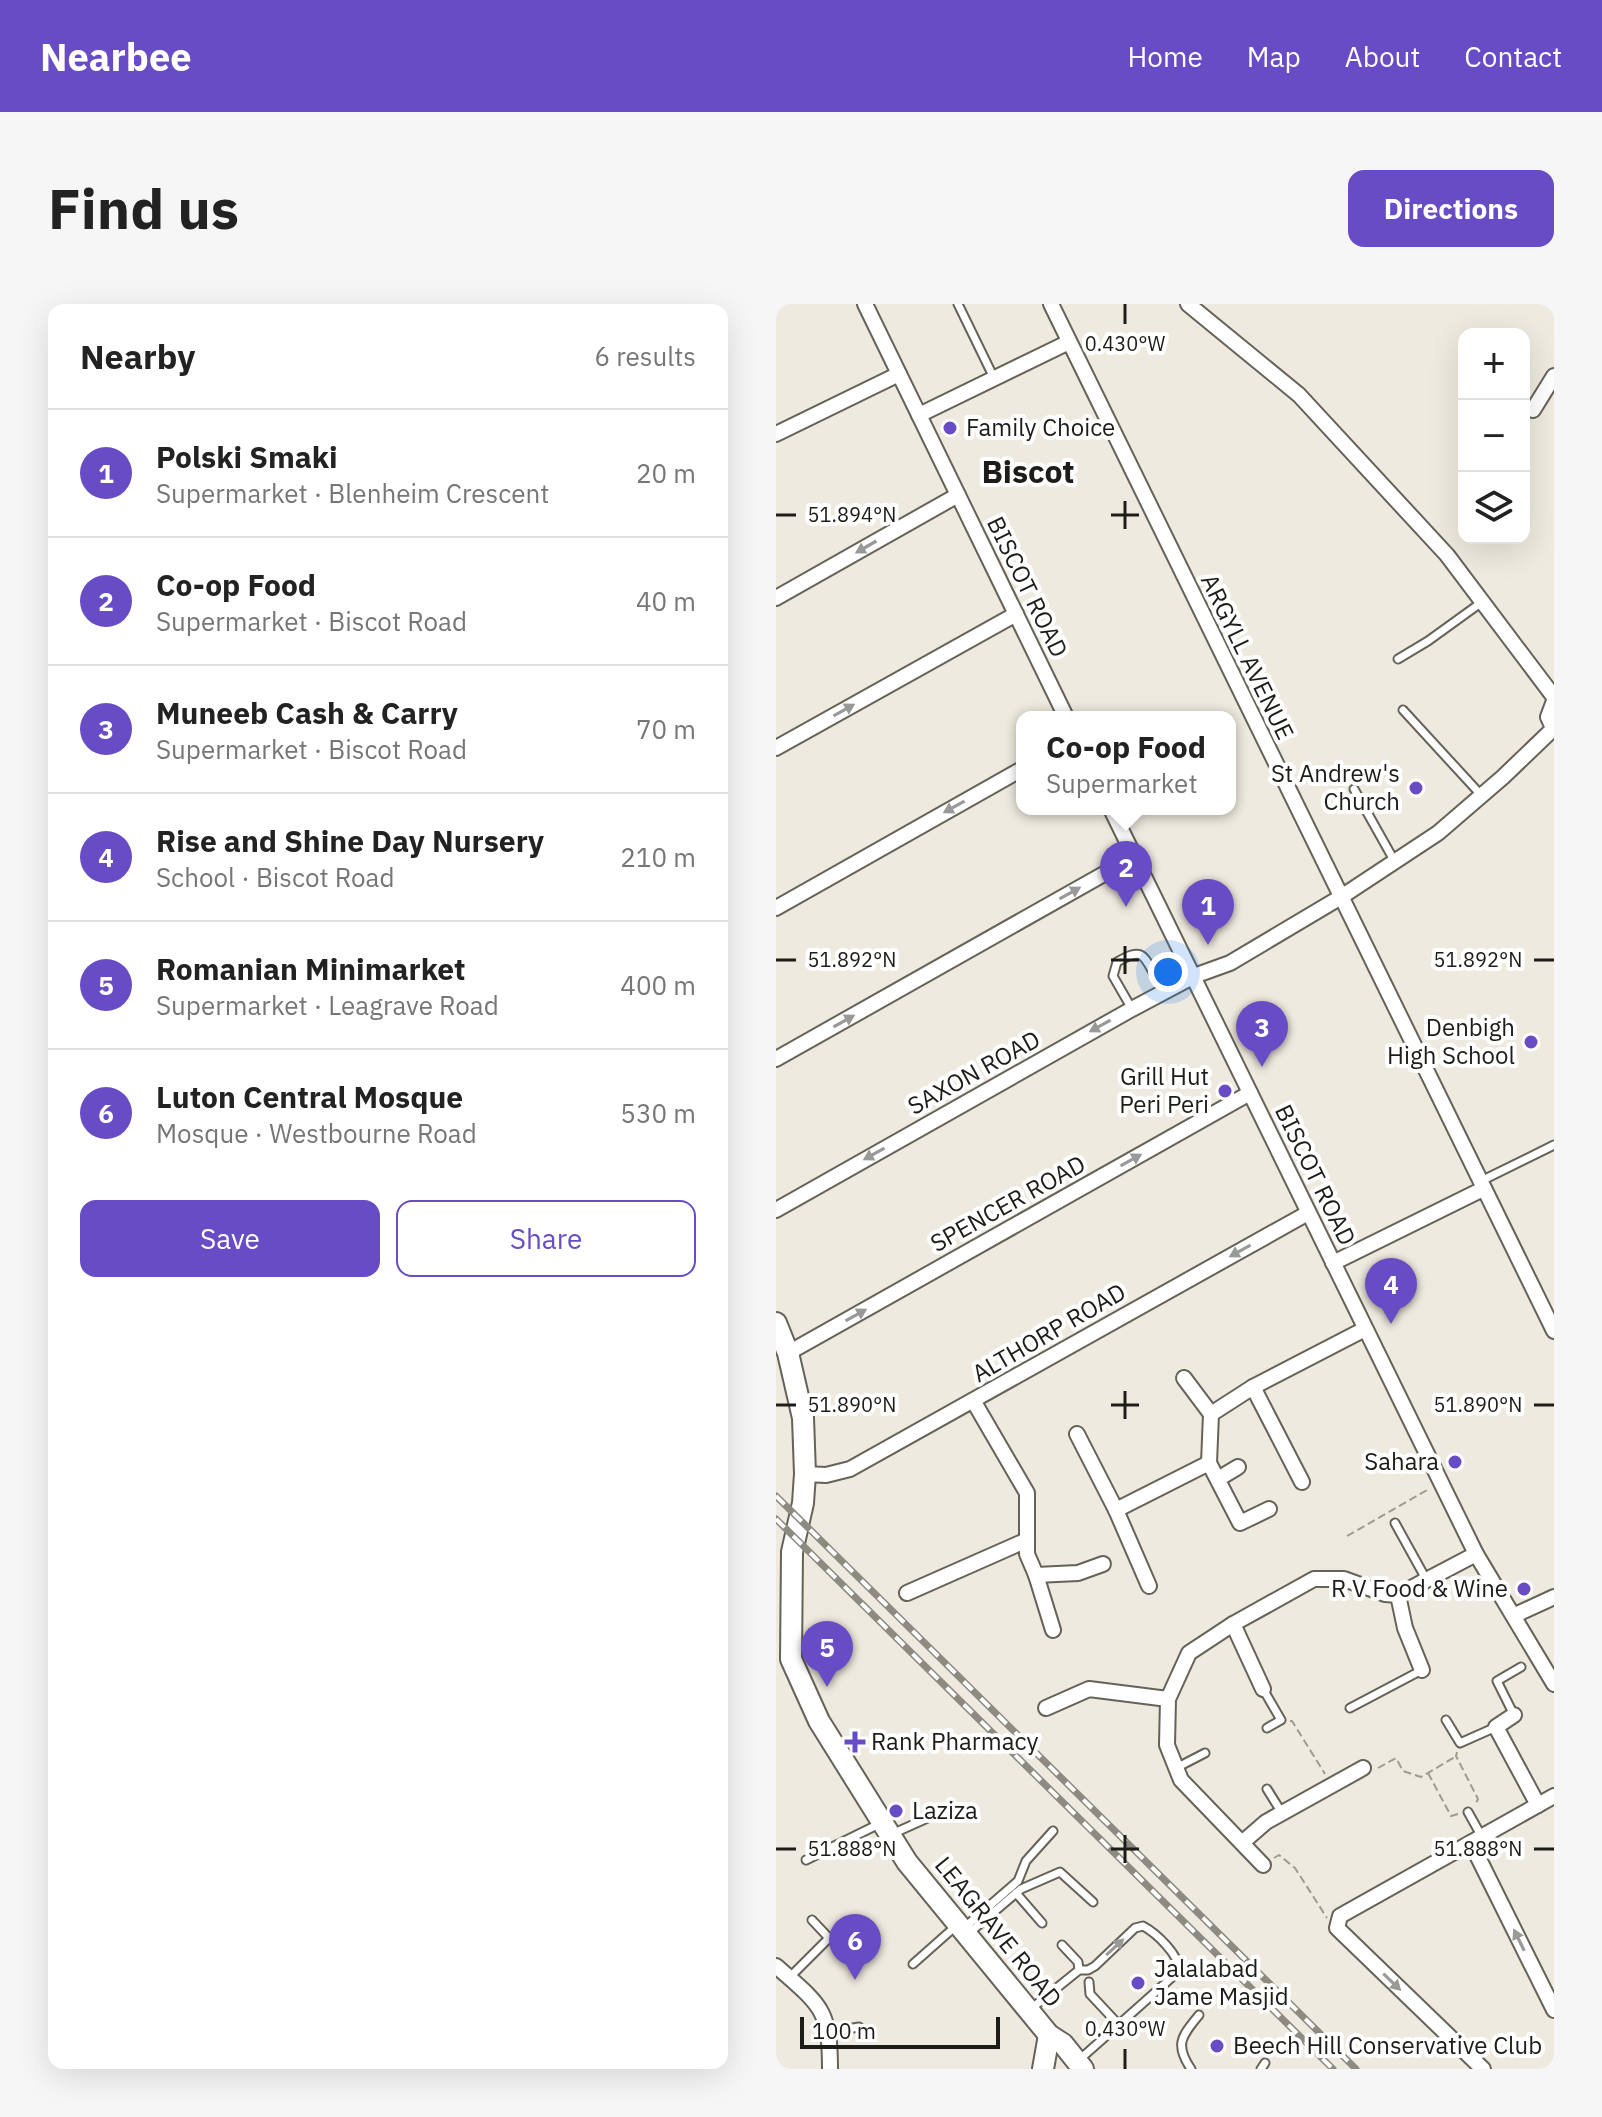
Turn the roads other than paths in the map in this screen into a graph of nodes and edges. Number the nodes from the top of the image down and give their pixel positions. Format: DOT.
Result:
graph roads {
  1 [pos="865,304"];
  2 [pos="958,304"];
  3 [pos="1051,304"];
  4 [pos="1188,304"];
  5 [pos="1069,342"];
  6 [pos="899,374"];
  7 [pos="1554,376"];
  8 [pos="995,378"];
  9 [pos="1533,410"];
  10 [pos="919,415"];
  11 [pos="776,434"];
  12 [pos="958,495"];
  13 [pos="776,598"];
  14 [pos="1484,601"];
  15 [pos="1016,614"];
  16 [pos="1398,659"];
  17 [pos="1554,699"];
  18 [pos="1403,710"];
  19 [pos="1063,711"];
  20 [pos="1554,729"];
  21 [pos="776,748"];
  22 [pos="1016,772"];
  23 [pos="1354,789"];
  24 [pos="1482,796"];
  25 [pos="1114,815"];
  26 [pos="1134,857"];
  27 [pos="1395,862"];
  28 [pos="1341,897"];
  29 [pos="776,908"];
  30 [pos="1194,976"];
  31 [pos="1156,978"];
  32 [pos="1132,1009"];
  33 [pos="776,1059"];
  34 [pos="1250,1093"];
  35 [pos="1554,1145"];
  36 [pos="1481,1185"];
  37 [pos="776,1210"];
  38 [pos="1308,1213"];
  39 [pos="1333,1263"];
  40 [pos="776,1323"];
  41 [pos="1365,1329"];
  42 [pos="1554,1331"];
  43 [pos="788,1353"];
  44 [pos="1184,1378"];
  45 [pos="1253,1387"];
  46 [pos="974,1402"];
  47 [pos="1211,1414"];
  48 [pos="1077,1434"];
  49 [pos="1209,1463"];
  50 [pos="1238,1467"];
  51 [pos="805,1474"];
  52 [pos="1218,1479"];
  53 [pos="1302,1482"];
  54 [pos="1269,1509"];
  55 [pos="1116,1510"];
  56 [pos="1395,1523"];
  57 [pos="1027,1540"];
  58 [pos="1476,1554"];
  59 [pos="1103,1564"];
  60 [pos="1036,1575"];
  61 [pos="1427,1581"];
  62 [pos="1149,1586"];
  63 [pos="907,1593"];
  64 [pos="1398,1595"];
  65 [pos="1554,1597"];
  66 [pos="1515,1615"];
  67 [pos="1233,1624"];
  68 [pos="1053,1630"];
  69 [pos="783,1656"];
  70 [pos="1521,1667"];
  71 [pos="1422,1670"];
  72 [pos="1554,1684"];
  73 [pos="1263,1689"];
  74 [pos="1168,1699"];
  75 [pos="1046,1708"];
  76 [pos="1350,1708"];
  77 [pos="1514,1715"];
  78 [pos="1446,1720"];
  79 [pos="1496,1727"];
  80 [pos="1267,1728"];
  81 [pos="1205,1753"];
  82 [pos="1176,1768"];
  83 [pos="1370,1768"];
  84 [pos="1267,1789"];
  85 [pos="1554,1796"];
  86 [pos="1538,1805"];
  87 [pos="952,1807"];
  88 [pos="1468,1812"];
  89 [pos="1282,1813"];
  90 [pos="886,1829"];
  91 [pos="1053,1831"];
  92 [pos="1476,1840"];
  93 [pos="1243,1842"];
  94 [pos="806,1860"];
  95 [pos="1263,1865"];
  96 [pos="1016,1893"];
  97 [pos="1093,1902"];
  98 [pos="812,1920"];
  99 [pos="1042,1923"];
  100 [pos="963,1928"];
  101 [pos="1062,1945"];
  102 [pos="913,1964"];
  103 [pos="776,1966"];
  104 [pos="1079,1970"];
  105 [pos="789,1978"];
  106 [pos="1089,1982"];
  107 [pos="1554,2010"];
  108 [pos="1029,2011"];
  109 [pos="1199,2015"];
  110 [pos="859,2027"];
  111 [pos="1116,2028"];
  112 [pos="829,2032"];
  113 [pos="1049,2035"];
  114 [pos="1080,2065"];
  115 [pos="830,2069"];
  116 [pos="1043,2069"];
  117 [pos="1191,2069"];
  118 [pos="1483,2069"];
  1 -- 6 [label="street, BISCOT ROAD"];
  2 -- 8 [label="lane"];
  3 -- 5 [label="street, ARGYLL AVENUE"];
  4 -- 14 [label="street"];
  5 -- 8 [label="street"];
  5 -- 28 [label="street, ARGYLL AVENUE"];
  6 -- 10 [label="street, BISCOT ROAD"];
  6 -- 11 [label="street"];
  7 -- 9 [label="street"];
  8 -- 10 [label="street"];
  10 -- 12 [label="street, BISCOT ROAD"];
  12 -- 13 [label="street, one-way"];
  12 -- 15 [label="street, BISCOT ROAD"];
  14 -- 16 [label="lane"];
  14 -- 17 [label="street"];
  15 -- 19 [label="street, BISCOT ROAD"];
  21 -- 15 [label="street, one-way"];
  17 -- 20 [label="street"];
  18 -- 24 [label="lane"];
  20 -- 24 [label="street, SAXON ROAD"];
  22 -- 29 [label="street, one-way"];
  23 -- 27 [label="lane"];
  24 -- 27 [label="street, SAXON ROAD"];
  25 -- 26 [label="street, BISCOT ROAD"];
  26 -- 30 [label="street, BISCOT ROAD"];
  33 -- 26 [label="street, one-way"];
  27 -- 28 [label="street, SAXON ROAD"];
  28 -- 30 [label="street, SAXON ROAD"];
  28 -- 36 [label="street, ARGYLL AVENUE"];
  30 -- 32 [label="street, SAXON ROAD"];
  30 -- 34 [label="street, BISCOT ROAD"];
  31 -- 32 [label="lane"];
  32 -- 37 [label="street, SAXON ROAD, one-way"];
  34 -- 38 [label="street, BISCOT ROAD"];
  43 -- 34 [label="street, SPENCER ROAD, one-way"];
  35 -- 36 [label="lane"];
  36 -- 39 [label="street"];
  36 -- 42 [label="street, ARGYLL AVENUE"];
  38 -- 39 [label="street, BISCOT ROAD"];
  38 -- 46 [label="street, ALTHORP ROAD, one-way"];
  39 -- 41 [label="street, BISCOT ROAD"];
  40 -- 43 [label="main road, LEAGRAVE ROAD"];
  41 -- 45 [label="street"];
  41 -- 58 [label="street, BISCOT ROAD"];
  43 -- 51 [label="main road, LEAGRAVE ROAD"];
  44 -- 47 [label="street"];
  45 -- 47 [label="street"];
  45 -- 53 [label="street"];
  46 -- 51 [label="street, ALTHORP ROAD"];
  46 -- 57 [label="street"];
  47 -- 49 [label="street"];
  48 -- 55 [label="street"];
  49 -- 52 [label="street"];
  49 -- 55 [label="street"];
  50 -- 52 [label="street"];
  51 -- 69 [label="main road, LEAGRAVE ROAD"];
  52 -- 54 [label="street"];
  55 -- 62 [label="street"];
  56 -- 61 [label="lane"];
  57 -- 60 [label="street"];
  57 -- 63 [label="street"];
  58 -- 61 [label="street"];
  58 -- 66 [label="street, BISCOT ROAD"];
  59 -- 60 [label="street"];
  60 -- 68 [label="street"];
  61 -- 64 [label="street"];
  64 -- 67 [label="street"];
  64 -- 71 [label="street"];
  65 -- 66 [label="street"];
  66 -- 72 [label="street, BISCOT ROAD"];
  67 -- 73 [label="street"];
  67 -- 74 [label="street"];
  69 -- 90 [label="main road, LEAGRAVE ROAD"];
  70 -- 77 [label="lane"];
  71 -- 76 [label="lane"];
  73 -- 80 [label="lane"];
  74 -- 75 [label="street"];
  74 -- 82 [label="street"];
  77 -- 79 [label="street"];
  78 -- 79 [label="lane"];
  79 -- 86 [label="street"];
  81 -- 82 [label="lane"];
  82 -- 93 [label="street"];
  83 -- 89 [label="street"];
  84 -- 89 [label="lane"];
  85 -- 86 [label="street"];
  86 -- 92 [label="street"];
  87 -- 90 [label="lane"];
  88 -- 92 [label="lane"];
  89 -- 93 [label="street"];
  90 -- 94 [label="lane"];
  90 -- 100 [label="main road, LEAGRAVE ROAD"];
  91 -- 100 [label="lane"];
  107 -- 92 [label="street, one-way"];
  92 -- 118 [label="street, one-way"];
  93 -- 95 [label="street"];
  96 -- 97 [label="lane"];
  96 -- 99 [label="lane"];
  96 -- 100 [label="lane"];
  98 -- 105 [label="lane"];
  100 -- 102 [label="lane"];
  100 -- 108 [label="main road, LEAGRAVE ROAD"];
  101 -- 104 [label="lane"];
  103 -- 105 [label="street"];
  104 -- 108 [label="lane"];
  104 -- 111 [label="lane, one-way"];
  105 -- 112 [label="street"];
  106 -- 111 [label="lane"];
  108 -- 113 [label="main road, LEAGRAVE ROAD"];
  109 -- 117 [label="lane"];
  110 -- 112 [label="lane"];
  111 -- 114 [label="lane"];
  112 -- 115 [label="street"];
  113 -- 114 [label="main road, LEAGRAVE ROAD"];
  113 -- 116 [label="main road"];
}
